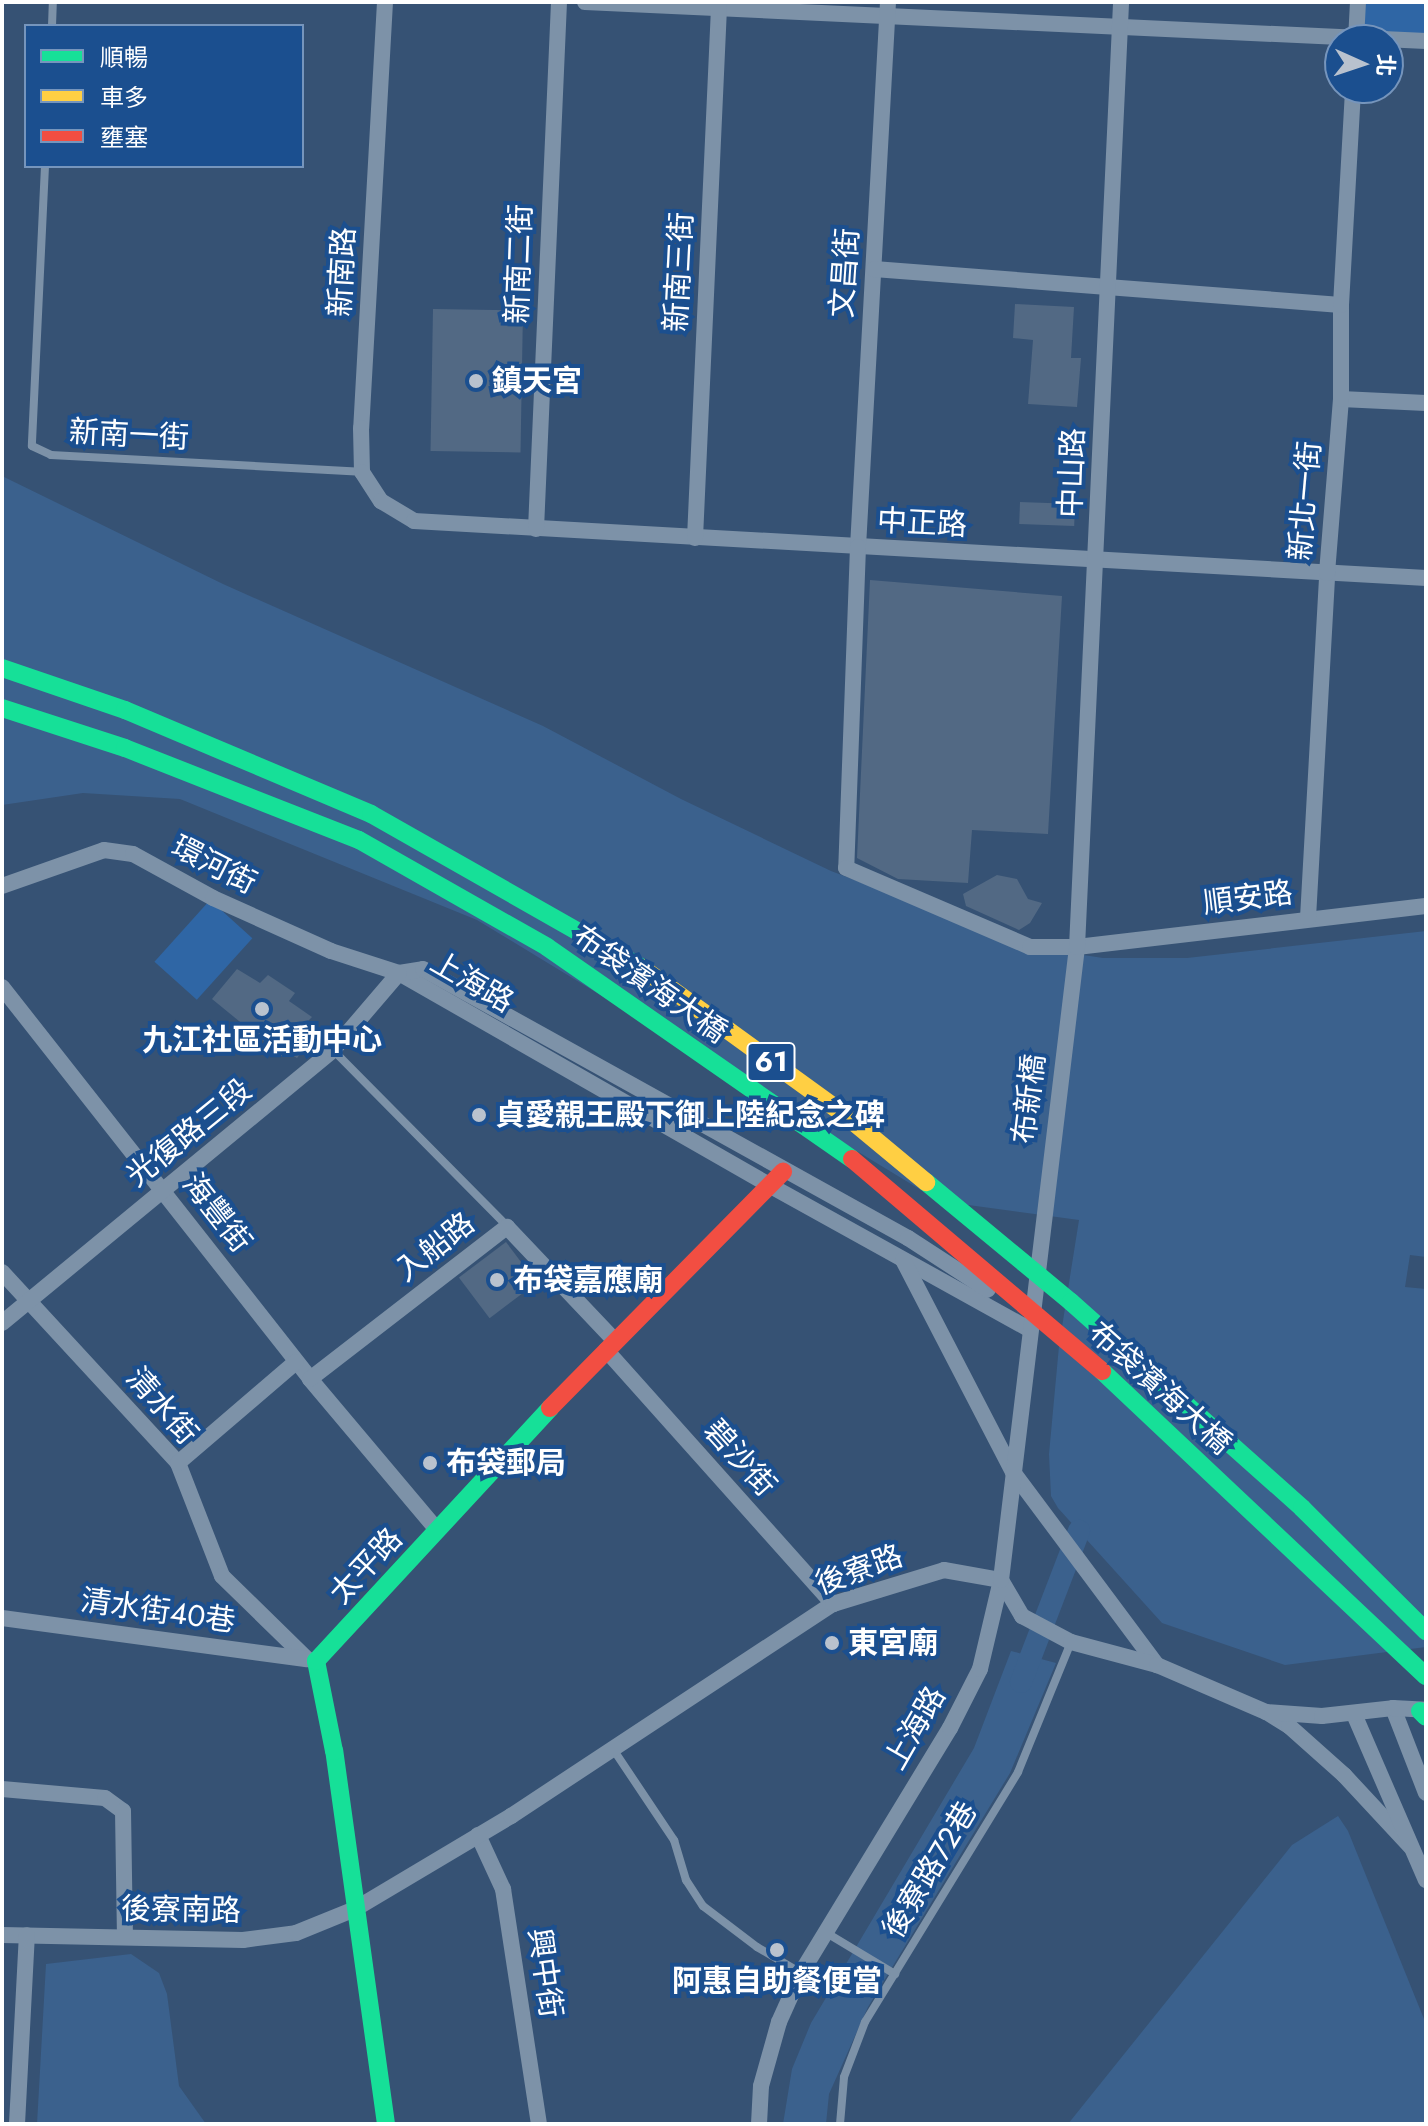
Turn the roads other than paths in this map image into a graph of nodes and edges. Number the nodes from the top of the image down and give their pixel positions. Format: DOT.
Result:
graph roads {
  1 [pos="53,2"];
  2 [pos="385,2"];
  3 [pos="559,2"];
  4 [pos="585,2"];
  5 [pos="1121,2"];
  6 [pos="1358,2"];
  7 [pos="719,8"];
  8 [pos="887,9"];
  9 [pos="52,24"];
  10 [pos="1357,24"];
  11 [pos="1119,26"];
  12 [pos="1324,37"];
  13 [pos="1404,40"];
  14 [pos="1426,41"];
  15 [pos="1352,104"];
  16 [pos="45,168"];
  17 [pos="874,269"];
  18 [pos="1108,285"];
  19 [pos="1341,305"];
  20 [pos="1341,399"];
  21 [pos="1426,403"];
  22 [pos="362,472"];
  23 [pos="536,529"];
  24 [pos="695,538"];
  25 [pos="858,547"];
  26 [pos="1096,562"];
  27 [pos="1327,573"];
  28 [pos="1426,578"];
  29 [pos="2,668"];
  30 [pos="2,708"];
  31 [pos="2,886"];
  32 [pos="1426,906"];
  33 [pos="1308,918"];
  34 [pos="1077,947"];
  35 [pos="399,973"];
  36 [pos="2,987"];
  37 [pos="333,1050"];
  38 [pos="783,1172"];
  39 [pos="769,1185"];
  40 [pos="163,1190"];
  41 [pos="507,1227"];
  42 [pos="1037,1257"];
  43 [pos="902,1259"];
  44 [pos="2,1272"];
  45 [pos="27,1299"];
  46 [pos="2,1323"];
  47 [pos="1029,1329"];
  48 [pos="611,1346"];
  49 [pos="296,1362"];
  50 [pos="310,1379"];
  51 [pos="178,1463"];
  52 [pos="1013,1472"];
  53 [pos="437,1530"];
  54 [pos="1001,1580"];
  55 [pos="833,1604"];
  56 [pos="2,1618"];
  57 [pos="1426,1631"];
  58 [pos="1071,1642"];
  59 [pos="312,1660"];
  60 [pos="1157,1665"];
  61 [pos="1426,1676"];
  62 [pos="1393,1708"];
  63 [pos="1266,1712"];
  64 [pos="1424,1713"];
  65 [pos="1354,1714"];
  66 [pos="613,1749"];
  67 [pos="2,1789"];
  68 [pos="1426,1793"];
  69 [pos="478,1835"];
  70 [pos="1411,1847"];
  71 [pos="1426,1880"];
  72 [pos="355,1909"];
  73 [pos="825,1932"];
  74 [pos="2,1935"];
  75 [pos="27,1935"];
  76 [pos="125,1937"];
  77 [pos="801,1973"];
  78 [pos="895,1974"];
  79 [pos="17,2124"];
  80 [pos="386,2124"];
  81 [pos="539,2124"];
  82 [pos="759,2124"];
  83 [pos="840,2124"];
  1 -- 9 [label="lane"];
  2 -- 22 [label="street, 新南路"];
  3 -- 23 [label="street, 新南二街"];
  4 -- 7 [label="street"];
  5 -- 11 [label="street, 中山路"];
  6 -- 10 [label="street"];
  7 -- 8 [label="street"];
  7 -- 24 [label="street, 新南三街"];
  8 -- 11 [label="street"];
  8 -- 17 [label="street, 文昌街"];
  11 -- 12 [label="street"];
  11 -- 18 [label="street, 中山路"];
  13 -- 14 [label="street"];
  15 -- 19 [label="street, 新北一街"];
  16 -- 22 [label="lane, 新南一街"];
  17 -- 18 [label="street"];
  17 -- 25 [label="street, 文昌街"];
  18 -- 19 [label="street"];
  18 -- 26 [label="street, 中山路"];
  19 -- 20 [label="street, 新北一街"];
  20 -- 21 [label="street"];
  20 -- 27 [label="street, 新北一街"];
  22 -- 23 [label="street, 中正路"];
  23 -- 24 [label="street, 中正路"];
  24 -- 25 [label="street, 中正路"];
  25 -- 26 [label="street, 中正路"];
  25 -- 34 [label="street, 文昌街"];
  26 -- 27 [label="street, 中正路"];
  26 -- 34 [label="street, 中山路"];
  27 -- 28 [label="street, 中正路"];
  27 -- 33 [label="street, 新北一街"];
  29 -- 57 [label="main road, 布袋濱海大橋 / 61, bridge"];
  30 -- 61 [label="main road, 布袋濱海大橋 / 61, bridge"];
  31 -- 35 [label="street, 環河街"];
  32 -- 33 [label="street, 順安路"];
  33 -- 34 [label="street, 順安路"];
  34 -- 42 [label="street, 布新橋"];
  35 -- 37 [label="street, 光復路三段"];
  35 -- 38 [label="street, 上海路"];
  35 -- 39 [label="street, 上海路"];
  36 -- 40 [label="street, 海豐街"];
  37 -- 40 [label="street, 光復路三段"];
  37 -- 41 [label="lane"];
  38 -- 39 [label="main road, 太平路"];
  38 -- 47 [label="street, 上海路"];
  39 -- 43 [label="street, 上海路"];
  39 -- 48 [label="main road, 太平路"];
  40 -- 45 [label="street, 光復路三段"];
  40 -- 49 [label="street, 海豐街"];
  41 -- 48 [label="street, 入船路"];
  41 -- 50 [label="street, 入船路"];
  42 -- 47 [label="street, 上海路"];
  43 -- 47 [label="street, 上海路"];
  43 -- 52 [label="street"];
  44 -- 45 [label="street, 清水街"];
  45 -- 46 [label="street, 光復路三段"];
  45 -- 51 [label="street, 清水街"];
  47 -- 52 [label="street, 上海路"];
  48 -- 53 [label="main road, 太平路"];
  48 -- 55 [label="street, 碧沙街"];
  49 -- 50 [label="street"];
  49 -- 51 [label="street"];
  50 -- 53 [label="street"];
  51 -- 59 [label="street, 清水街"];
  52 -- 54 [label="street, 上海路"];
  52 -- 60 [label="street"];
  53 -- 59 [label="main road, 太平路"];
  54 -- 55 [label="street, 後寮路"];
  54 -- 58 [label="street"];
  54 -- 73 [label="street, 上海路"];
  55 -- 66 [label="street, 後寮路"];
  56 -- 59 [label="street, 清水街40巷"];
  58 -- 60 [label="street"];
  58 -- 78 [label="lane, 後寮路72巷"];
  59 -- 72 [label="main road"];
  60 -- 63 [label="street"];
  62 -- 64 [label="street"];
  62 -- 65 [label="street"];
  62 -- 68 [label="street"];
  63 -- 65 [label="street"];
  63 -- 70 [label="street"];
  65 -- 70 [label="street"];
  66 -- 69 [label="street, 後寮路"];
  66 -- 77 [label="lane"];
  67 -- 76 [label="street"];
  69 -- 72 [label="street, 後寮路"];
  69 -- 81 [label="street, 興中街"];
  70 -- 71 [label="street"];
  72 -- 76 [label="street, 後寮南路"];
  72 -- 80 [label="main road"];
  73 -- 77 [label="street, 上海路"];
  73 -- 78 [label="lane"];
  74 -- 75 [label="street, 後寮南路"];
  75 -- 76 [label="street, 後寮南路"];
  75 -- 79 [label="street"];
  77 -- 82 [label="street, 上海路"];
  78 -- 83 [label="lane, 後寮路72巷"];
}
